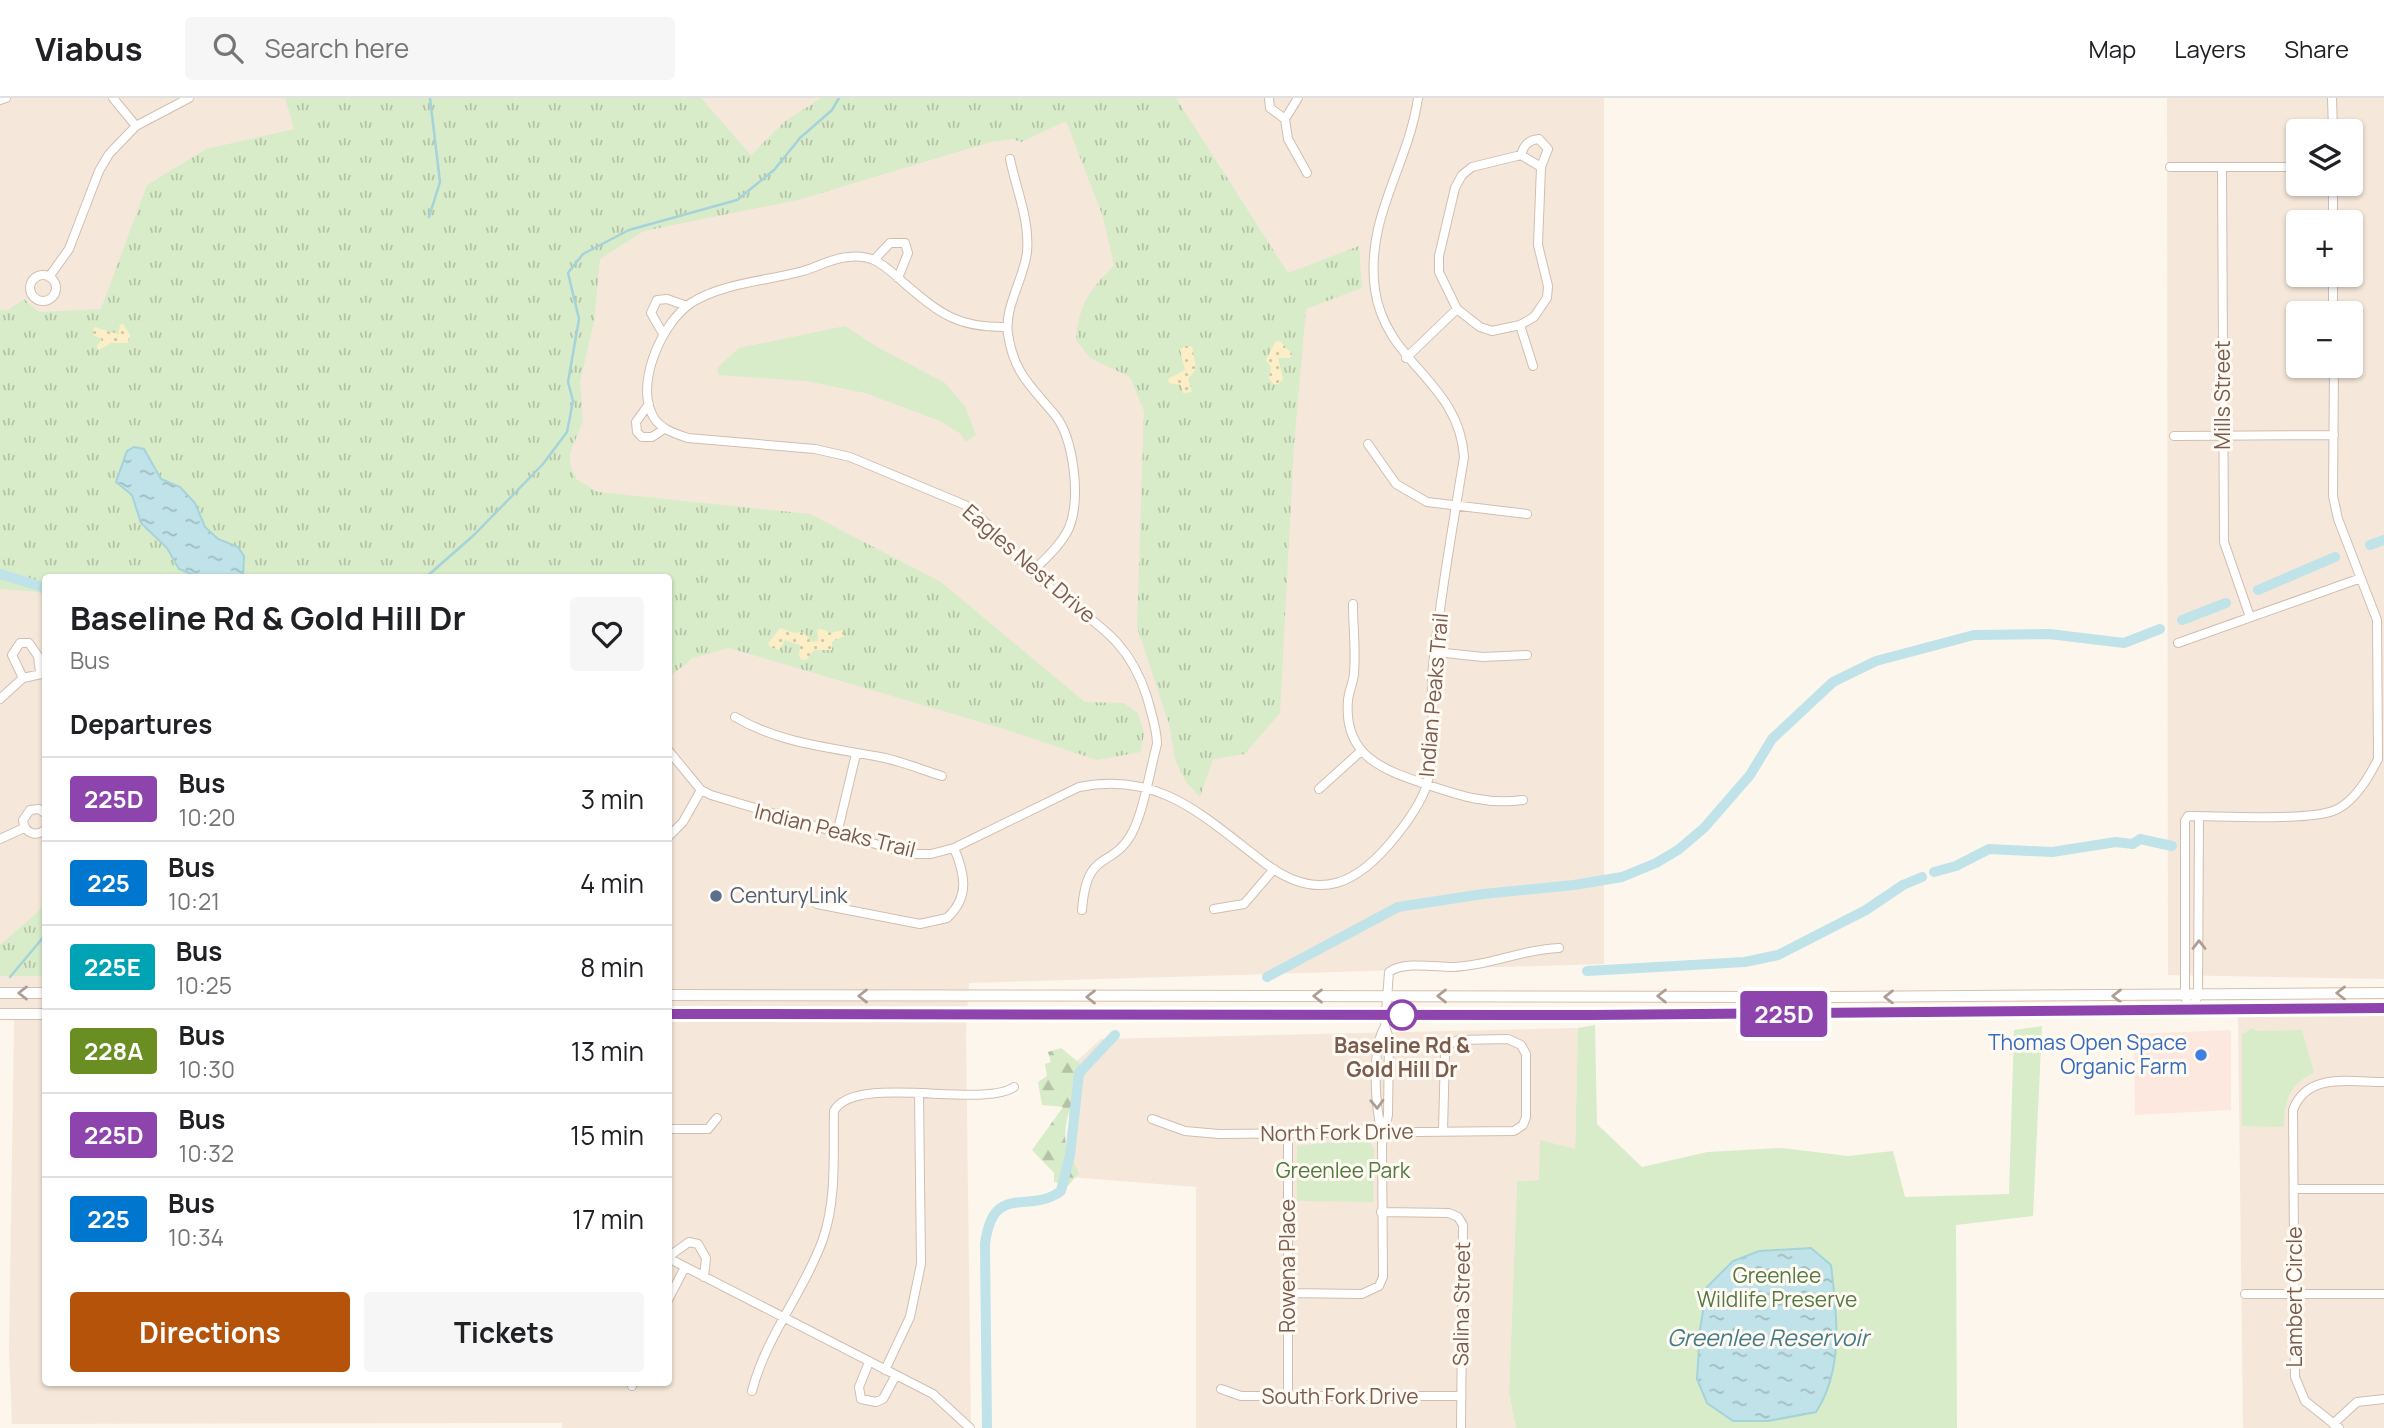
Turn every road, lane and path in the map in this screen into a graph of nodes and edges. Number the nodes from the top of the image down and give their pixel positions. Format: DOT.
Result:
graph roads {
  1 [pos="6,98"];
  2 [pos="113,98"];
  3 [pos="1269,98"];
  4 [pos="1298,98"];
  5 [pos="1418,98"];
  6 [pos="2332,98"];
  7 [pos="183,99"];
  8 [pos="0,100"];
  9 [pos="1285,119"];
  10 [pos="2333,119"];
  11 [pos="136,126"];
  12 [pos="1521,155"];
  13 [pos="1010,159"];
  14 [pos="1541,167"];
  15 [pos="2170,167"];
  16 [pos="2286,167"];
  17 [pos="2222,168"];
  18 [pos="1307,173"];
  19 [pos="874,260"];
  20 [pos="49,277"];
  21 [pos="898,278"];
  22 [pos="687,306"];
  23 [pos="1457,309"];
  24 [pos="1520,325"];
  25 [pos="1007,327"];
  26 [pos="662,332"];
  27 [pos="1406,358"];
  28 [pos="1533,366"];
  29 [pos="2334,378"];
  30 [pos="649,404"];
  31 [pos="664,429"];
  32 [pos="2334,435"];
  33 [pos="2174,436"];
  34 [pos="2224,436"];
  35 [pos="1368,444"];
  36 [pos="1456,508"];
  37 [pos="1527,514"];
  38 [pos="1032,572"];
  39 [pos="2361,578"];
  40 [pos="1353,604"];
  41 [pos="2250,617"];
  42 [pos="2178,643"];
  43 [pos="1436,652"];
  44 [pos="1527,655"];
  45 [pos="42,670"];
  46 [pos="42,673"];
  47 [pos="23,678"];
  48 [pos="0,699"];
  49 [pos="735,717"];
  50 [pos="1360,752"];
  51 [pos="856,754"];
  52 [pos="672,755"];
  53 [pos="942,776"];
  54 [pos="1427,784"];
  55 [pos="1145,786"];
  56 [pos="1319,789"];
  57 [pos="701,790"];
  58 [pos="1523,800"];
  59 [pos="42,811"];
  60 [pos="2199,816"];
  61 [pos="24,828"];
  62 [pos="42,831"];
  63 [pos="672,833"];
  64 [pos="837,834"];
  65 [pos="0,839"];
  66 [pos="954,848"];
  67 [pos="1274,869"];
  68 [pos="817,904"];
  69 [pos="1214,909"];
  70 [pos="1082,910"];
  71 [pos="1559,948"];
  72 [pos="0,993"];
  73 [pos="42,993"];
  74 [pos="2384,993"];
  75 [pos="672,995"];
  76 [pos="1386,996"];
  77 [pos="2185,996"];
  78 [pos="2199,996"];
  79 [pos="1833,997"];
  80 [pos="2384,1008"];
  81 [pos="2190,1011"];
  82 [pos="0,1014"];
  83 [pos="42,1014"];
  84 [pos="672,1014"];
  85 [pos="1834,1014"];
  86 [pos="1385,1021"];
  87 [pos="2384,1082"];
  88 [pos="1014,1087"];
  89 [pos="919,1093"];
  90 [pos="717,1118"];
  91 [pos="1152,1119"];
  92 [pos="672,1129"];
  93 [pos="1443,1131"];
  94 [pos="1382,1134"];
  95 [pos="1288,1135"];
  96 [pos="2294,1189"];
  97 [pos="2384,1189"];
  98 [pos="1381,1212"];
  99 [pos="672,1254"];
  100 [pos="672,1259"];
  101 [pos="685,1267"];
  102 [pos="704,1277"];
  103 [pos="672,1292"];
  104 [pos="1289,1293"];
  105 [pos="2245,1294"];
  106 [pos="2295,1294"];
  107 [pos="2384,1294"];
  108 [pos="781,1318"];
  109 [pos="869,1362"];
  110 [pos="885,1370"];
  111 [pos="896,1375"];
  112 [pos="1221,1388"];
  113 [pos="752,1391"];
  114 [pos="1460,1396"];
  115 [pos="1288,1397"];
  116 [pos="2384,1399"];
  117 [pos="2336,1426"];
  118 [pos="970,1428"];
  119 [pos="1461,1428"];
  1 -- 8 [label="street"];
  2 -- 11 [label="street"];
  3 -- 9 [label="street"];
  4 -- 9 [label="street"];
  5 -- 27 [label="street, Indian Peaks Trail"];
  6 -- 10 [label="street"];
  7 -- 11 [label="street"];
  9 -- 18 [label="street"];
  11 -- 20 [label="street"];
  12 -- 14 [label="street"];
  12 -- 14 [label="street"];
  12 -- 23 [label="street"];
  13 -- 25 [label="street"];
  14 -- 24 [label="street"];
  15 -- 17 [label="street"];
  16 -- 17 [label="street"];
  17 -- 34 [label="street, Mills Street"];
  19 -- 21 [label="street"];
  19 -- 21 [label="street"];
  19 -- 22 [label="street, Eagles Nest Drive"];
  21 -- 25 [label="street"];
  22 -- 26 [label="street, Eagles Nest Drive"];
  22 -- 26 [label="street, Eagles Nest Drive"];
  23 -- 24 [label="street"];
  23 -- 27 [label="street"];
  24 -- 28 [label="street"];
  25 -- 38 [label="street"];
  26 -- 30 [label="street, Eagles Nest Drive"];
  27 -- 36 [label="street, Indian Peaks Trail"];
  29 -- 32 [label="street"];
  30 -- 31 [label="street"];
  30 -- 31 [label="street, Eagles Nest Drive"];
  31 -- 38 [label="street, Eagles Nest Drive"];
  32 -- 34 [label="street"];
  32 -- 39 [label="street"];
  33 -- 34 [label="street"];
  34 -- 41 [label="street, Mills Street"];
  35 -- 36 [label="street"];
  36 -- 37 [label="street"];
  36 -- 43 [label="street, Indian Peaks Trail"];
  38 -- 55 [label="street, Eagles Nest Drive"];
  39 -- 41 [label="street"];
  39 -- 60 [label="street"];
  40 -- 50 [label="street"];
  41 -- 42 [label="street"];
  43 -- 44 [label="street"];
  43 -- 54 [label="street, Indian Peaks Trail"];
  45 -- 47 [label="street"];
  46 -- 47 [label="street"];
  47 -- 48 [label="street"];
  49 -- 51 [label="street"];
  50 -- 54 [label="street"];
  50 -- 56 [label="street"];
  51 -- 53 [label="street"];
  51 -- 64 [label="street"];
  52 -- 57 [label="street, Indian Peaks Trail"];
  54 -- 58 [label="street"];
  54 -- 67 [label="street, Indian Peaks Trail"];
  55 -- 66 [label="street, Indian Peaks Trail"];
  55 -- 67 [label="street, Indian Peaks Trail"];
  55 -- 70 [label="street, Eagles Nest Drive"];
  57 -- 63 [label="street"];
  57 -- 64 [label="street, Indian Peaks Trail"];
  59 -- 61 [label="street"];
  60 -- 77 [label="street"];
  78 -- 60 [label="street, one-way"];
  61 -- 62 [label="street"];
  61 -- 65 [label="street"];
  64 -- 66 [label="street, Indian Peaks Trail"];
  66 -- 68 [label="street"];
  67 -- 69 [label="street"];
  71 -- 76 [label="street"];
  73 -- 72 [label="main road, one-way"];
  74 -- 78 [label="main road, one-way"];
  76 -- 75 [label="main road, one-way"];
  79 -- 76 [label="main road, one-way"];
  76 -- 86 [label="street"];
  77 -- 78 [label="main road"];
  77 -- 79 [label="main road, one-way"];
  77 -- 81 [label="street"];
  78 -- 81 [label="street"];
  79 -- 85 [label="main road"];
  80 -- 81 [label="main road"];
  81 -- 85 [label="main road"];
  82 -- 83 [label="main road"];
  84 -- 86 [label="main road"];
  85 -- 86 [label="main road"];
  86 -- 94 [label="street"];
  87 -- 96 [label="street, Lambert Circle"];
  88 -- 89 [label="street"];
  89 -- 108 [label="street"];
  89 -- 110 [label="street"];
  90 -- 92 [label="street"];
  91 -- 95 [label="street, North Fork Drive"];
  93 -- 93 [label="street, North Fork Drive"];
  93 -- 94 [label="street, North Fork Drive"];
  94 -- 95 [label="street, North Fork Drive"];
  94 -- 98 [label="street"];
  95 -- 104 [label="street, Rowena Place"];
  96 -- 97 [label="street"];
  96 -- 106 [label="street, Lambert Circle"];
  98 -- 104 [label="street"];
  98 -- 114 [label="street, Salina Street"];
  99 -- 102 [label="street"];
  100 -- 101 [label="street"];
  101 -- 102 [label="street"];
  101 -- 103 [label="street"];
  102 -- 108 [label="street"];
  104 -- 115 [label="street, Rowena Place"];
  105 -- 106 [label="street"];
  106 -- 107 [label="street"];
  106 -- 117 [label="street, Lambert Circle"];
  108 -- 109 [label="street"];
  108 -- 113 [label="street"];
  109 -- 110 [label="street"];
  109 -- 111 [label="street"];
  110 -- 111 [label="street"];
  111 -- 118 [label="street"];
  112 -- 115 [label="street, South Fork Drive"];
  114 -- 115 [label="street, South Fork Drive"];
  114 -- 119 [label="street, Salina Street"];
  116 -- 117 [label="street"];
}
